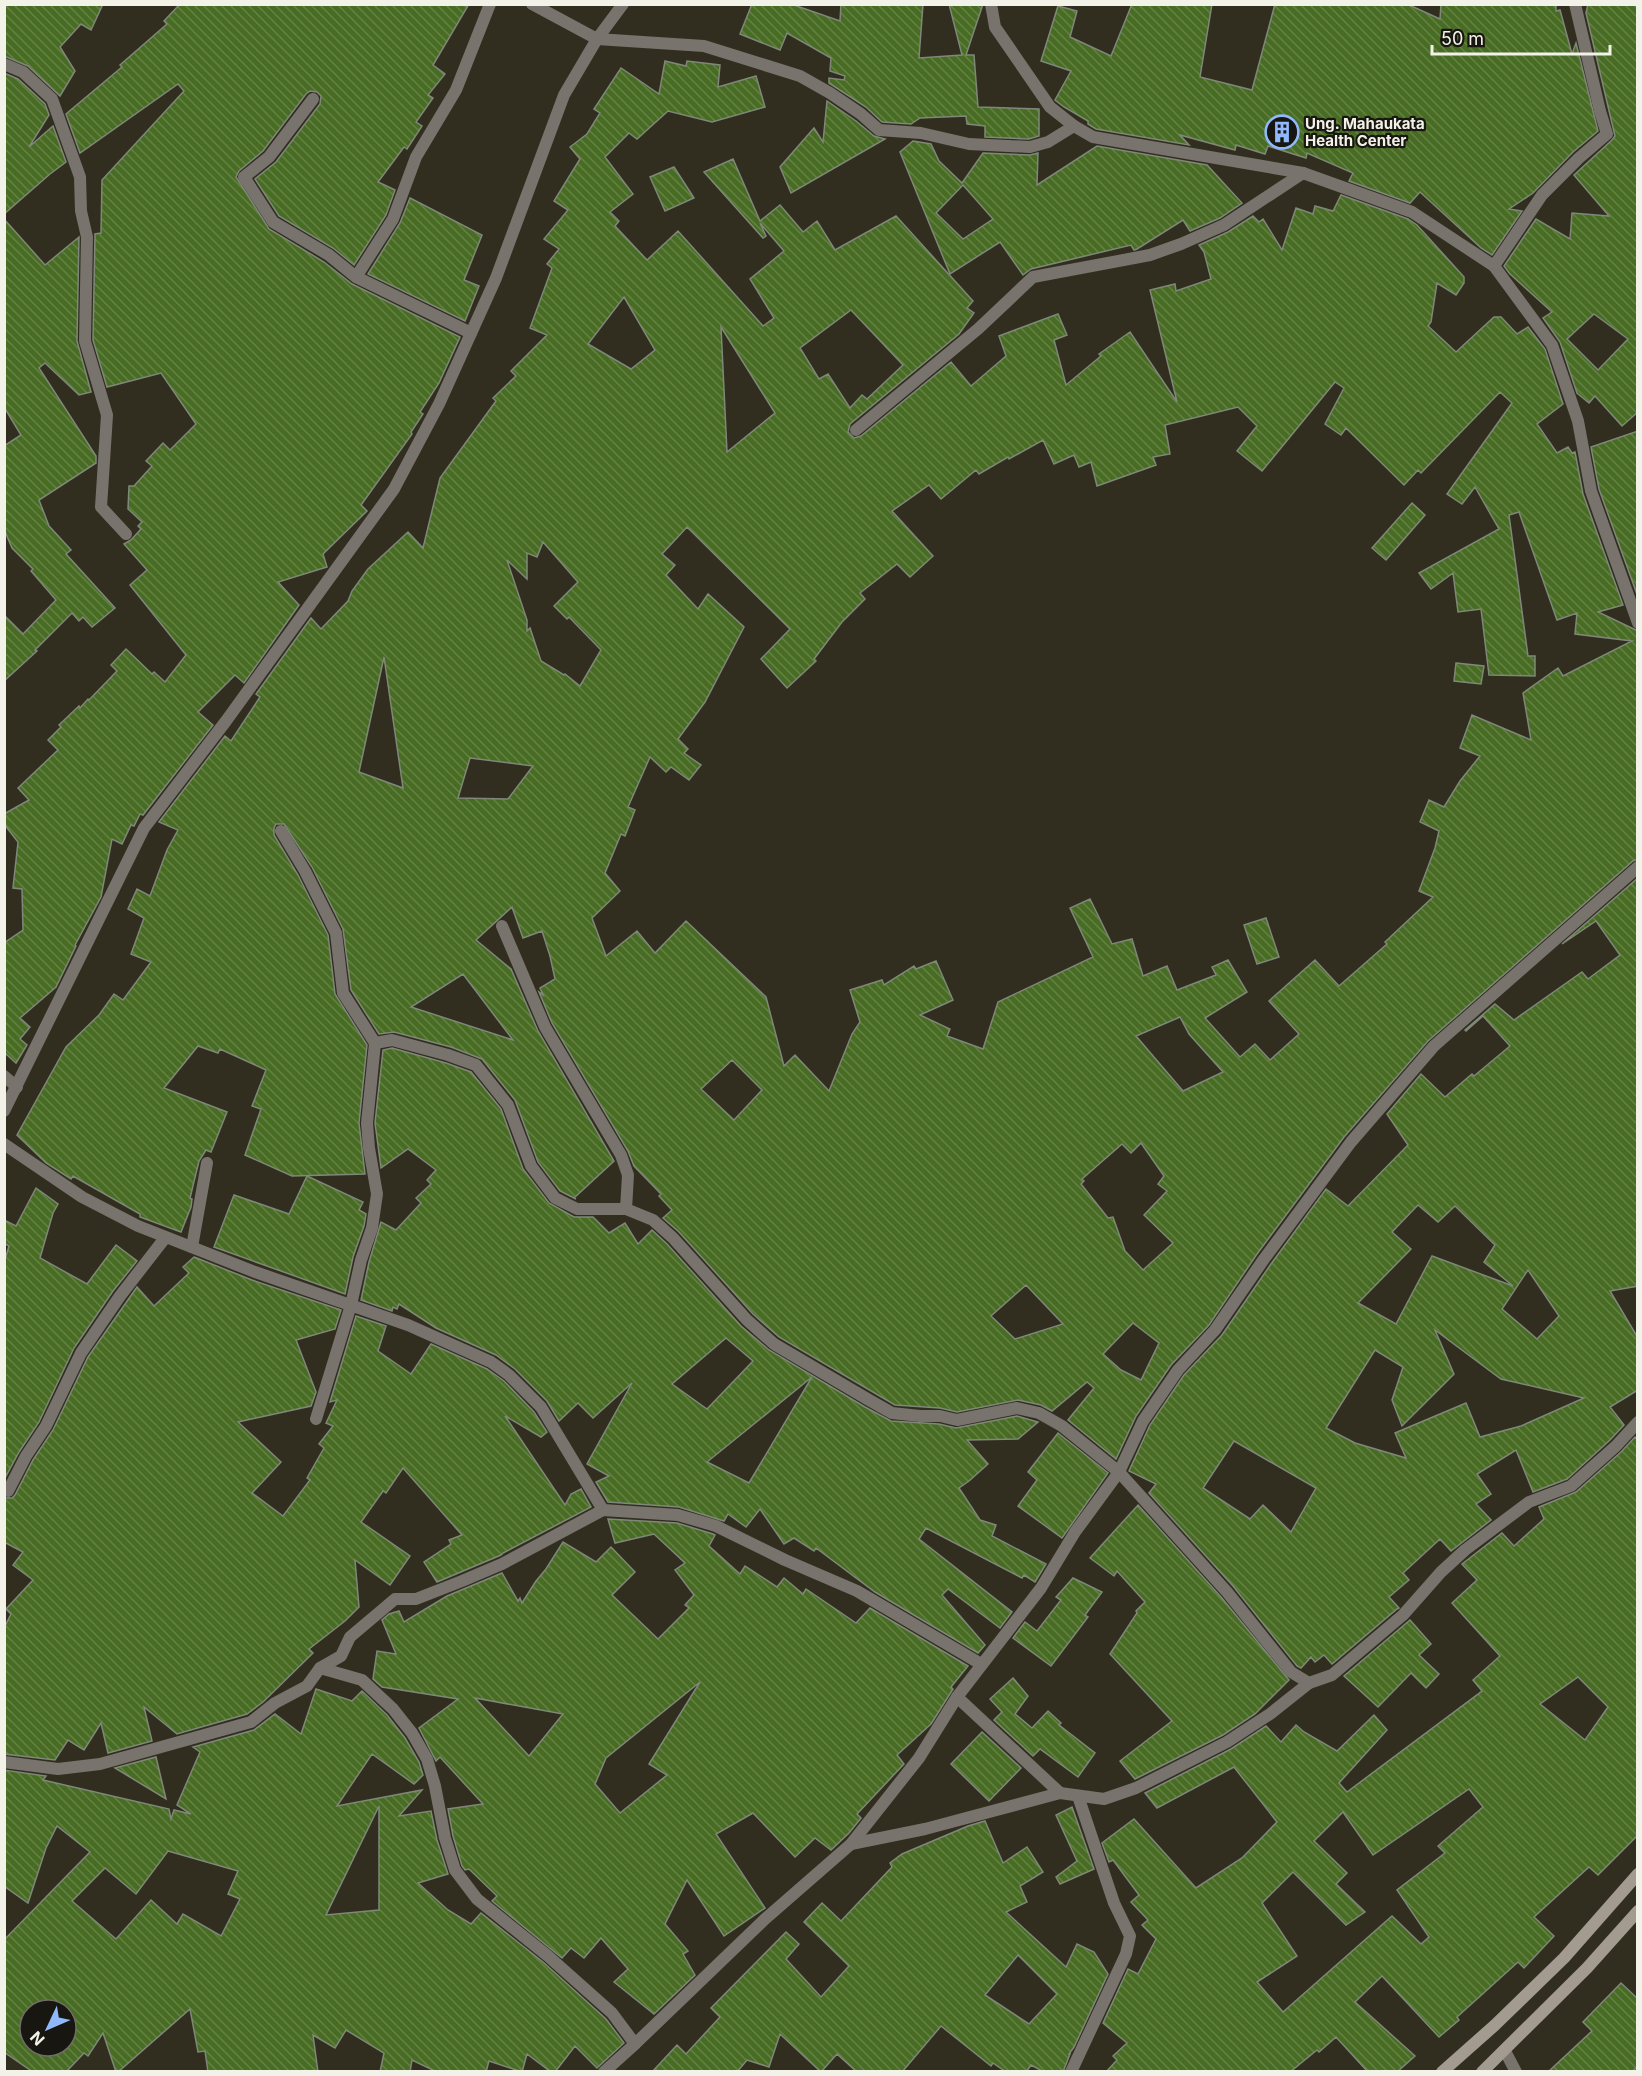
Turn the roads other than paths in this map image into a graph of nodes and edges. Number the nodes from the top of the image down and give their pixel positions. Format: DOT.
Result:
graph roads {
  1 [pos="490,4"];
  2 [pos="532,4"];
  3 [pos="623,4"];
  4 [pos="991,4"];
  5 [pos="1575,4"];
  6 [pos="597,39"];
  7 [pos="4,64"];
  8 [pos="313,99"];
  9 [pos="1074,126"];
  10 [pos="1303,173"];
  11 [pos="1494,266"];
  12 [pos="356,277"];
  13 [pos="471,333"];
  14 [pos="856,430"];
  15 [pos="126,534"];
  16 [pos="1638,623"];
  17 [pos="281,831"];
  18 [pos="1638,867"];
  19 [pos="502,926"];
  20 [pos="375,1043"];
  21 [pos="4,1076"];
  22 [pos="17,1087"];
  23 [pos="4,1111"];
  24 [pos="4,1144"];
  25 [pos="207,1163"];
  26 [pos="626,1209"];
  27 [pos="165,1238"];
  28 [pos="192,1247"];
  29 [pos="351,1305"];
  30 [pos="316,1419"];
  31 [pos="1638,1422"];
  32 [pos="1119,1472"];
  33 [pos="8,1491"];
  34 [pos="603,1510"];
  35 [pos="981,1664"];
  36 [pos="320,1668"];
  37 [pos="1309,1683"];
  38 [pos="957,1697"];
  39 [pos="4,1762"];
  40 [pos="1060,1793"];
  41 [pos="1078,1796"];
  42 [pos="851,1844"];
  43 [pos="1638,1874"];
  44 [pos="1638,1911"];
  45 [pos="635,2044"];
  46 [pos="1505,2051"];
  47 [pos="604,2072"];
  48 [pos="1071,2072"];
  49 [pos="1442,2072"];
  50 [pos="1482,2072"];
  51 [pos="1516,2072"];
  1 -- 12 [label="street"];
  2 -- 6 [label="street"];
  3 -- 6 [label="street"];
  4 -- 9 [label="street"];
  5 -- 11 [label="street"];
  6 -- 9 [label="street"];
  6 -- 13 [label="street"];
  7 -- 15 [label="street"];
  8 -- 12 [label="street"];
  9 -- 10 [label="street"];
  10 -- 11 [label="street"];
  10 -- 14 [label="street"];
  11 -- 16 [label="street"];
  12 -- 13 [label="street"];
  13 -- 22 [label="street"];
  17 -- 20 [label="street"];
  18 -- 32 [label="street"];
  19 -- 26 [label="street"];
  20 -- 26 [label="street"];
  20 -- 29 [label="street"];
  21 -- 22 [label="street"];
  22 -- 23 [label="street"];
  24 -- 27 [label="street"];
  25 -- 28 [label="street"];
  26 -- 32 [label="street"];
  27 -- 28 [label="street"];
  27 -- 33 [label="street"];
  28 -- 29 [label="street"];
  29 -- 30 [label="street"];
  29 -- 34 [label="street"];
  31 -- 37 [label="street"];
  32 -- 35 [label="street"];
  32 -- 37 [label="street"];
  34 -- 35 [label="street"];
  34 -- 36 [label="street"];
  35 -- 38 [label="street"];
  36 -- 39 [label="street"];
  36 -- 45 [label="street"];
  37 -- 41 [label="street"];
  38 -- 40 [label="street"];
  38 -- 42 [label="street"];
  40 -- 41 [label="street"];
  40 -- 42 [label="street"];
  41 -- 48 [label="street"];
  42 -- 45 [label="street"];
  43 -- 49 [label="street"];
  44 -- 46 [label="street"];
  45 -- 47 [label="street"];
  46 -- 50 [label="street"];
  46 -- 51 [label="street"];
}
